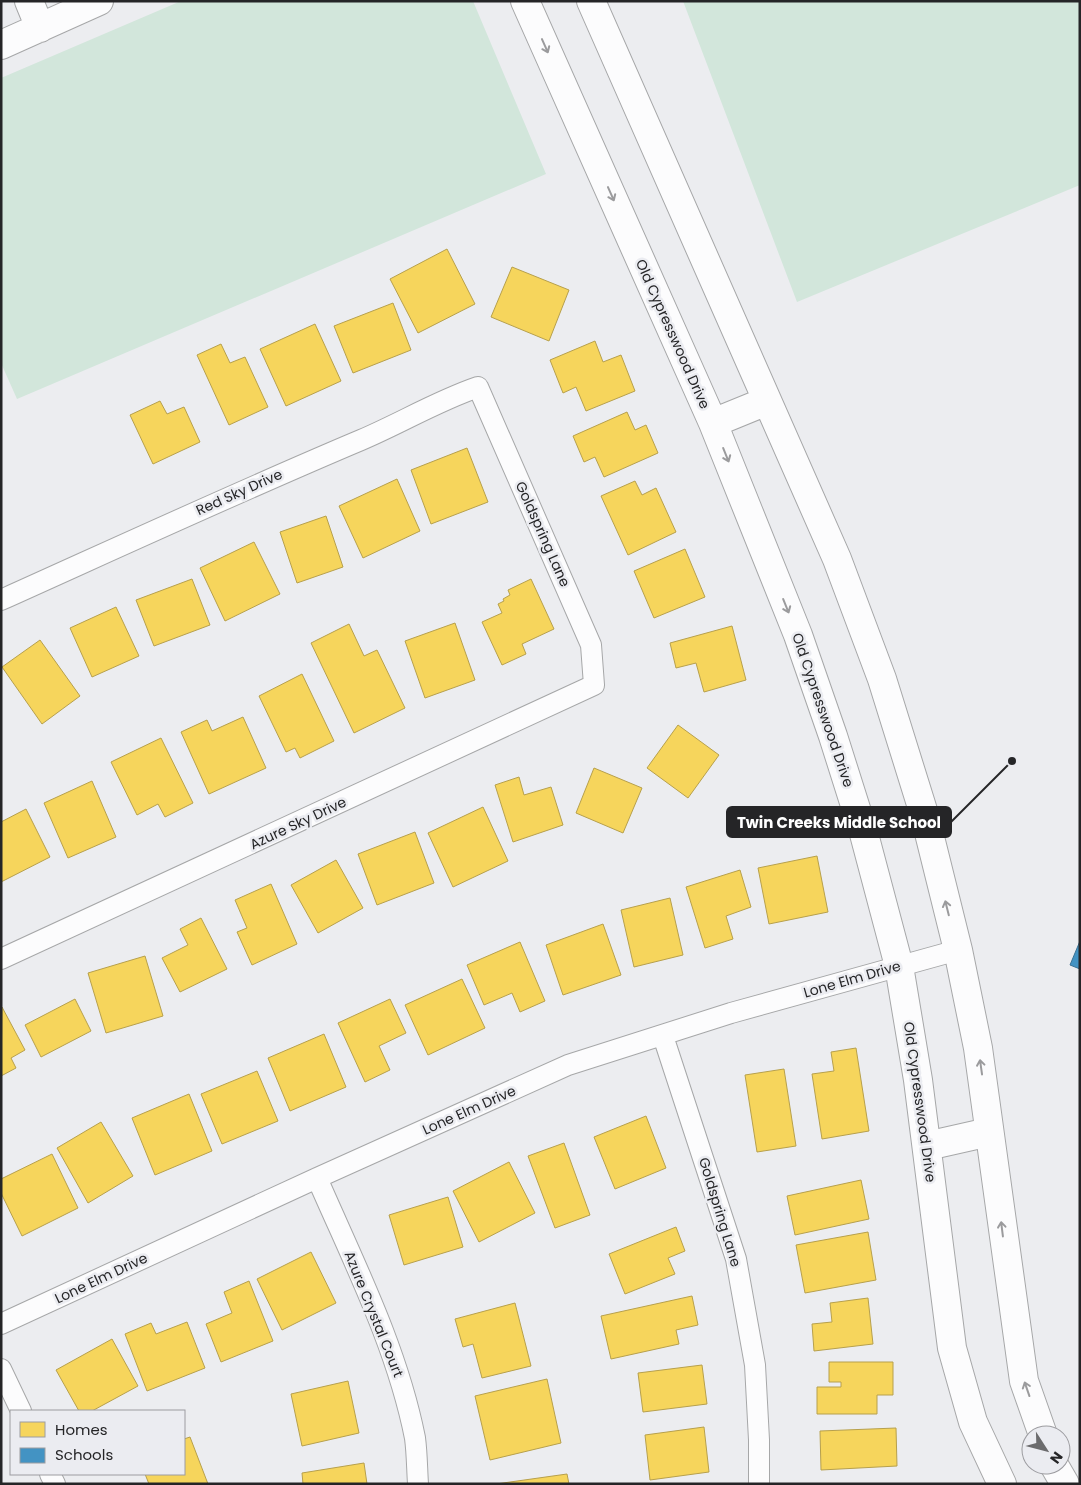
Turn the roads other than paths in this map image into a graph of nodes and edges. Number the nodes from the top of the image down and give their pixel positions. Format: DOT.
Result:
graph roads {
  1 [pos="29,1"];
  2 [pos="99,1"];
  3 [pos="525,1"];
  4 [pos="591,1"];
  5 [pos="40,28"];
  6 [pos="1,45"];
  7 [pos="478,387"];
  8 [pos="767,402"];
  9 [pos="712,423"];
  10 [pos="1,600"];
  11 [pos="594,686"];
  12 [pos="958,950"];
  13 [pos="1,959"];
  14 [pos="899,966"];
  15 [pos="664,1036"];
  16 [pos="989,1132"];
  17 [pos="926,1146"];
  18 [pos="317,1178"];
  19 [pos="1,1324"];
  20 [pos="1,1368"];
  21 [pos="21,1410"];
  22 [pos="1039,1425"];
  23 [pos="418,1484"];
  24 [pos="759,1484"];
  25 [pos="1002,1484"];
  1 -- 5 [label="street"];
  2 -- 5 [label="street"];
  3 -- 9 [label="street, Old Cypresswood Drive, one-way"];
  4 -- 8 [label="street"];
  5 -- 6 [label="street"];
  7 -- 10 [label="street, Red Sky Drive"];
  7 -- 11 [label="street, Goldspring Lane"];
  8 -- 9 [label="street"];
  12 -- 8 [label="street, one-way"];
  9 -- 14 [label="street, Old Cypresswood Drive, one-way"];
  11 -- 13 [label="street, Azure Sky Drive"];
  12 -- 14 [label="street, Lone Elm Drive"];
  16 -- 12 [label="street, one-way"];
  14 -- 15 [label="street, Lone Elm Drive"];
  14 -- 17 [label="street, Old Cypresswood Drive"];
  15 -- 18 [label="street, Lone Elm Drive"];
  15 -- 24 [label="street, Goldspring Lane"];
  16 -- 17 [label="street"];
  22 -- 16 [label="street, one-way"];
  17 -- 25 [label="street, Old Cypresswood Drive"];
  18 -- 19 [label="street, Lone Elm Drive"];
  18 -- 23 [label="street, Azure Crystal Court"];
  20 -- 21 [label="street"];
}
